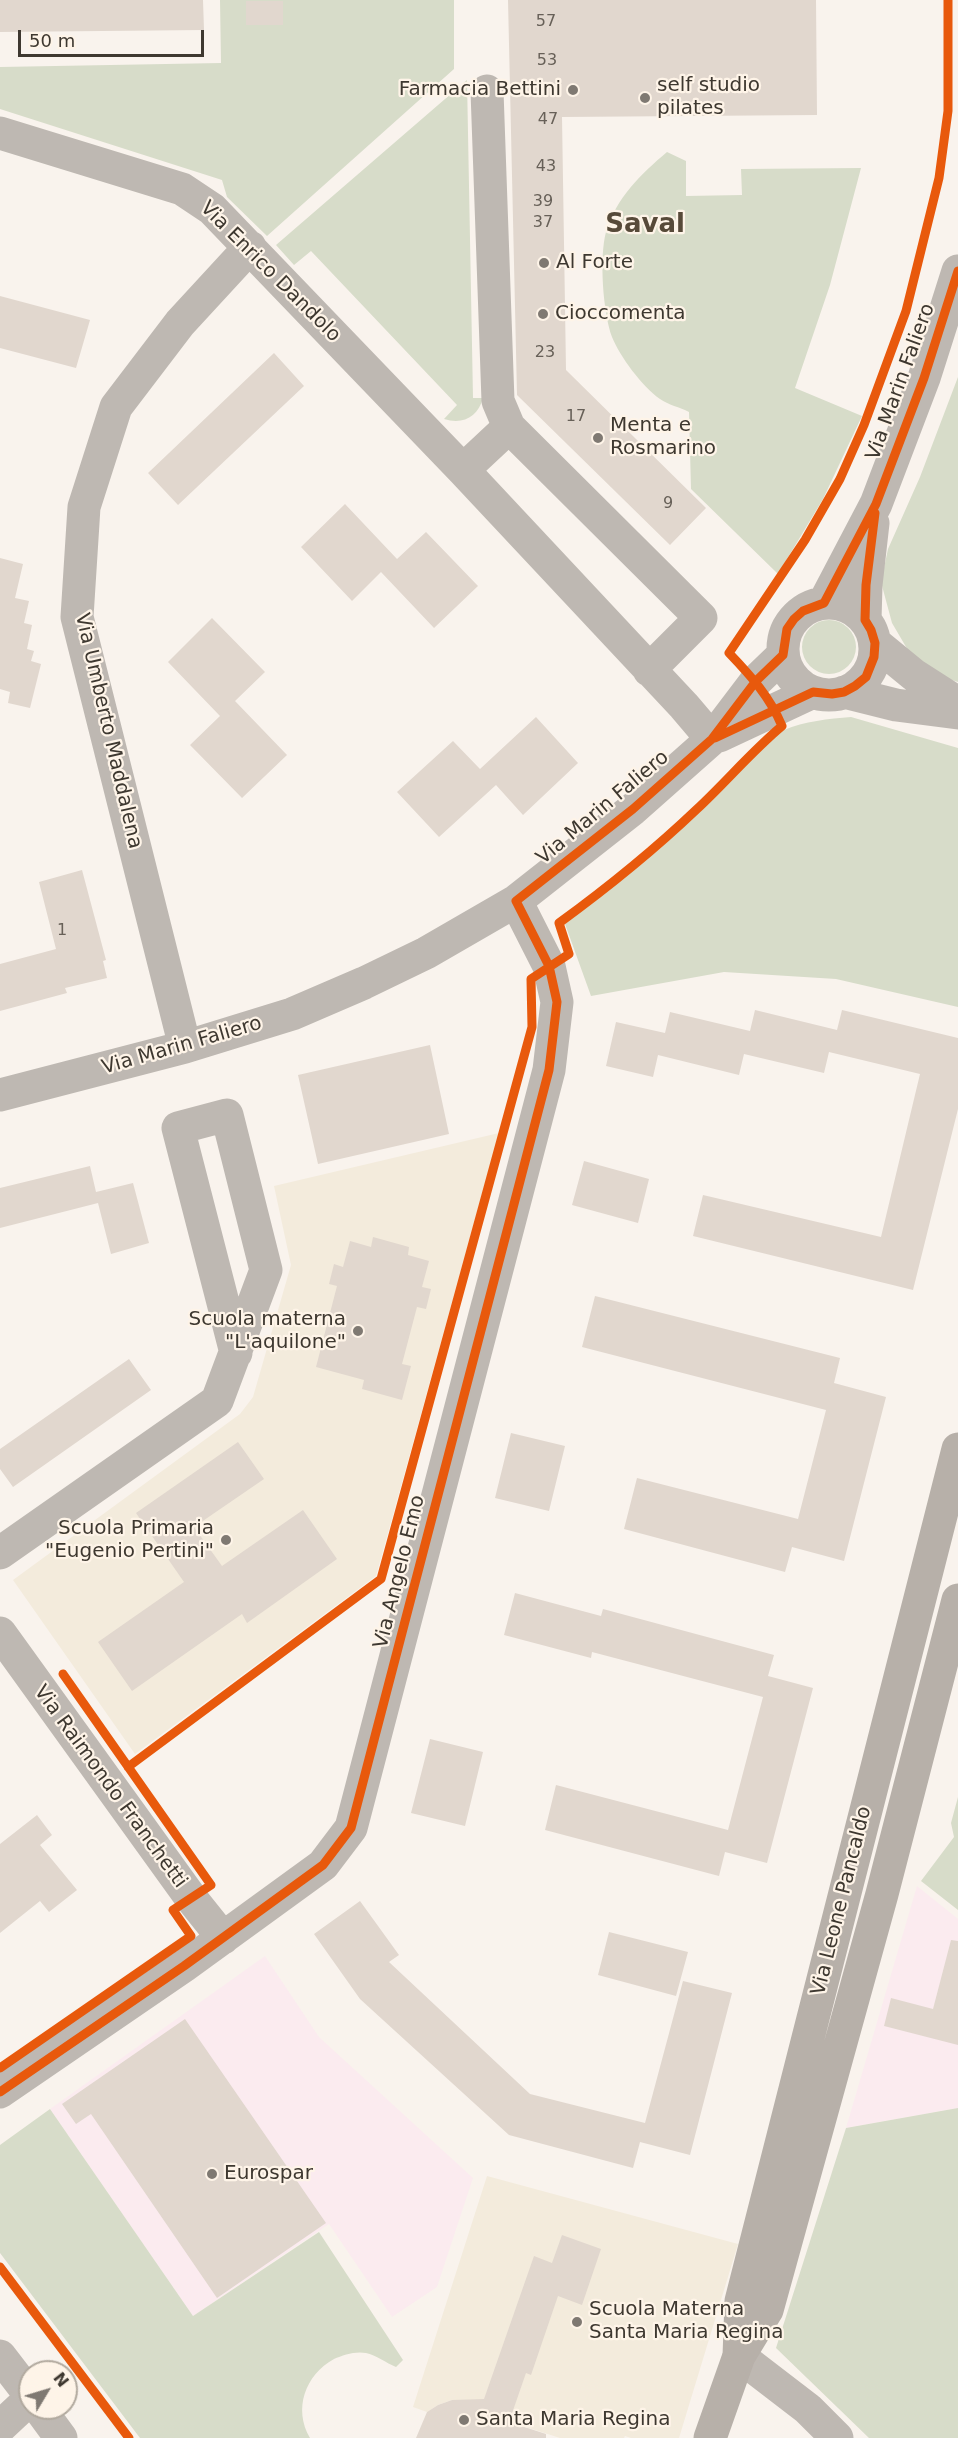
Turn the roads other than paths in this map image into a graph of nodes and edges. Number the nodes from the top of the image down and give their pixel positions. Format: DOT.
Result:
graph roads {
  1 [pos="487,91"];
  2 [pos="0,133"];
  3 [pos="250,247"];
  4 [pos="958,271"];
  5 [pos="509,427"];
  6 [pos="463,470"];
  7 [pos="876,504"];
  8 [pos="824,603"];
  9 [pos="870,632"];
  10 [pos="783,655"];
  11 [pos="649,670"];
  12 [pos="828,692"];
  13 [pos="958,703"];
  14 [pos="958,713"];
  15 [pos="712,739"];
  16 [pos="516,901"];
  17 [pos="185,1047"];
  18 [pos="0,1095"];
  19 [pos="236,1353"];
  20 [pos="958,1449"];
  21 [pos="0,1554"];
  22 [pos="958,1600"];
  23 [pos="0,1633"];
  24 [pos="223,1938"];
  25 [pos="0,2092"];
  26 [pos="0,2356"];
  27 [pos="738,2356"];
  28 [pos="18,2381"];
  29 [pos="18,2409"];
  30 [pos="48,2420"];
  31 [pos="0,2427"];
  32 [pos="61,2438"];
  33 [pos="710,2438"];
  34 [pos="837,2438"];
  1 -- 5 [label="street"];
  2 -- 3 [label="street, Via Enrico Dandolo"];
  3 -- 6 [label="street, Via Enrico Dandolo"];
  3 -- 17 [label="street, Via Umberto Maddalena"];
  4 -- 7 [label="street, Via Marin Faliero"];
  5 -- 6 [label="street"];
  5 -- 11 [label="street"];
  6 -- 11 [label="street, Via Enrico Dandolo"];
  7 -- 8 [label="street, Via Marin Faliero"];
  7 -- 9 [label="street, Via Marin Faliero"];
  8 -- 9 [label="street"];
  8 -- 10 [label="street"];
  9 -- 12 [label="street, Via Marin Faliero"];
  9 -- 13 [label="street"];
  10 -- 12 [label="street"];
  10 -- 15 [label="street, Via Marin Faliero"];
  11 -- 15 [label="street, Via Enrico Dandolo"];
  12 -- 14 [label="street"];
  12 -- 15 [label="street, Via Marin Faliero"];
  15 -- 16 [label="street, Via Marin Faliero"];
  16 -- 17 [label="street, Via Marin Faliero"];
  16 -- 24 [label="street, Via Angelo Emo"];
  17 -- 18 [label="street, Via Marin Faliero"];
  19 -- 19 [label="street"];
  19 -- 21 [label="street"];
  20 -- 27 [label="main road, Via Leone Pancaldo"];
  22 -- 27 [label="main road, Via Leone Pancaldo"];
  23 -- 24 [label="street, Via Raimondo Franchetti"];
  24 -- 25 [label="street, Via Angelo Emo"];
  26 -- 28 [label="street"];
  27 -- 33 [label="main road, Via Leone Pancaldo"];
  27 -- 34 [label="street"];
  29 -- 31 [label="street"];
  30 -- 32 [label="street"];
}
